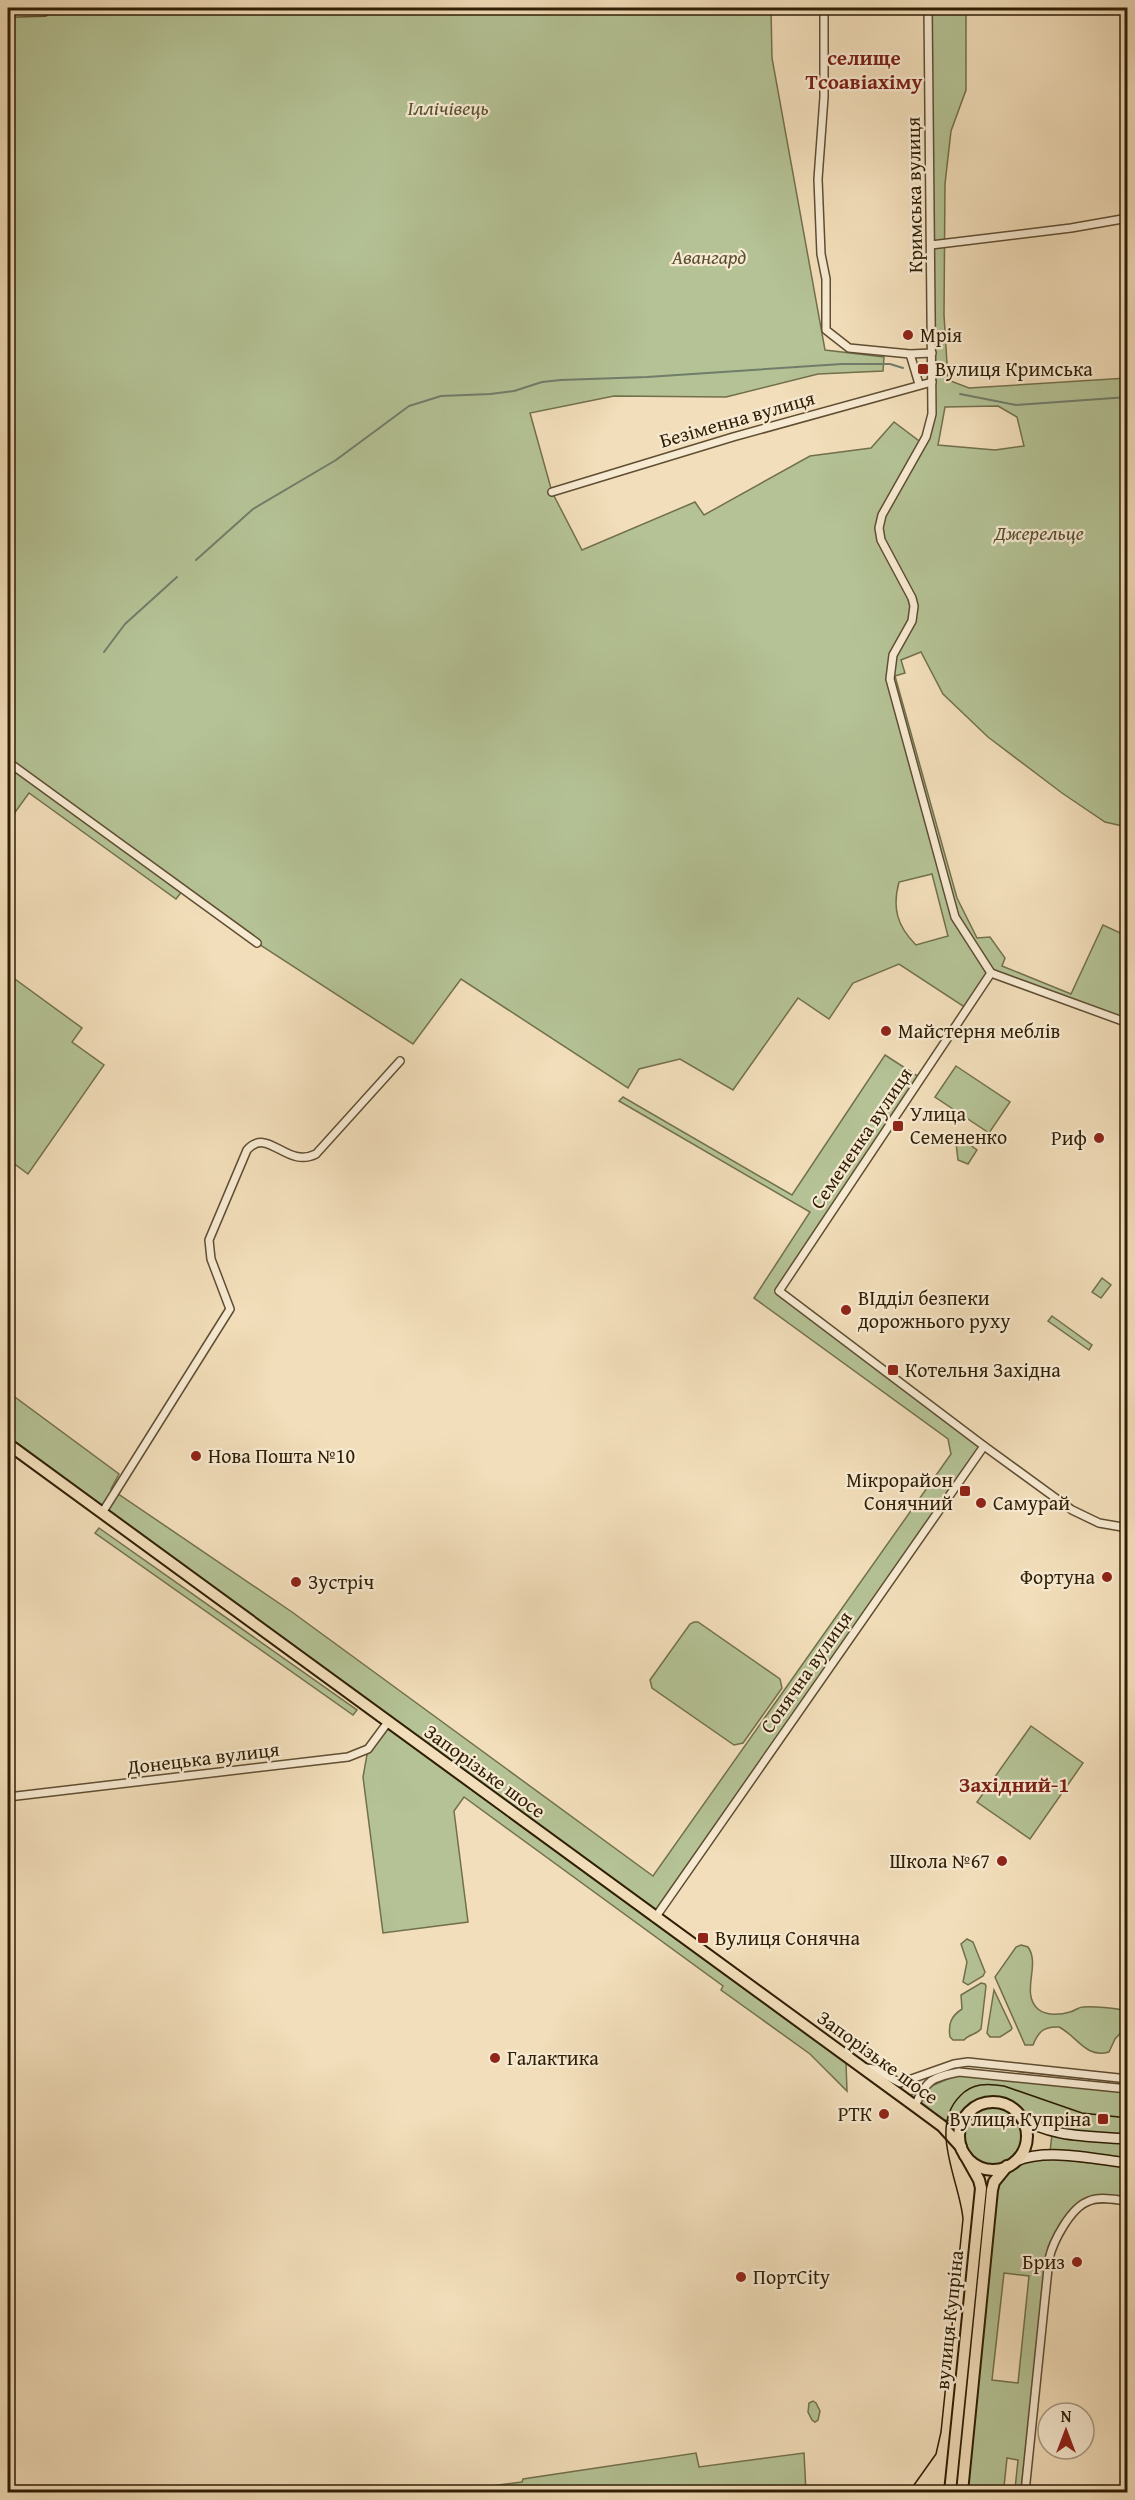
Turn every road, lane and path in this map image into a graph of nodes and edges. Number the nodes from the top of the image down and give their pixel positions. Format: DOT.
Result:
graph roads {
  1 [pos="49,8"];
  2 [pos="824,8"];
  3 [pos="928,8"];
  4 [pos="8,13"];
  5 [pos="1128,218"];
  6 [pos="931,245"];
  7 [pos="932,353"];
  8 [pos="910,354"];
  9 [pos="932,382"];
  10 [pos="919,384"];
  11 [pos="552,492"];
  12 [pos="8,762"];
  13 [pos="257,943"];
  14 [pos="992,973"];
  15 [pos="1128,1023"];
  16 [pos="400,1061"];
  17 [pos="8,1444"];
  18 [pos="984,1446"];
  19 [pos="102,1513"];
  20 [pos="1128,1528"];
  21 [pos="388,1722"];
  22 [pos="8,1797"];
  23 [pos="655,1917"];
  24 [pos="862,2068"];
  25 [pos="1128,2079"];
  26 [pos="1128,2090"];
  27 [pos="915,2106"];
  28 [pos="1021,2117"];
  29 [pos="964,2118"];
  30 [pos="942,2126"];
  31 [pos="1128,2139"];
  32 [pos="963,2151"];
  33 [pos="1012,2163"];
  34 [pos="1128,2163"];
  35 [pos="1128,2201"];
  36 [pos="950,2493"];
  37 [pos="962,2493"];
  38 [pos="1025,2493"];
  1 -- 4 [label="street"];
  2 -- 8 [label="street"];
  3 -- 6 [label="street, Кримська вулиця"];
  5 -- 6 [label="street"];
  6 -- 7 [label="street, Кримська вулиця"];
  7 -- 8 [label="street"];
  7 -- 9 [label="street, Кримська вулиця"];
  8 -- 10 [label="street"];
  9 -- 10 [label="street, Безіменна вулиця"];
  9 -- 14 [label="street, Кримська вулиця"];
  10 -- 11 [label="street, Безіменна вулиця"];
  12 -- 13 [label="street"];
  14 -- 15 [label="street"];
  14 -- 18 [label="street, Семененка вулиця"];
  16 -- 19 [label="street"];
  17 -- 19 [label="main road, Запорізьке шосе"];
  18 -- 20 [label="street"];
  18 -- 23 [label="street, Сонячна вулиця"];
  19 -- 21 [label="main road, Запорізьке шосе"];
  21 -- 22 [label="street, Донецька вулиця"];
  21 -- 23 [label="main road, Запорізьке шосе"];
  23 -- 24 [label="main road, Запорізьке шосе"];
  24 -- 25 [label="street"];
  24 -- 27 [label="main road, Запорізьке шосе"];
  26 -- 27 [label="street"];
  27 -- 30 [label="main road, Запорізьке шосе"];
  28 -- 29 [label="main road"];
  28 -- 31 [label="main road"];
  28 -- 33 [label="main road"];
  29 -- 30 [label="main road"];
  29 -- 32 [label="main road"];
  30 -- 32 [label="main road, Запорізьке шосе"];
  32 -- 33 [label="main road"];
  32 -- 36 [label="main road, вулиця Купріна"];
  33 -- 34 [label="main road"];
  33 -- 37 [label="main road, вулиця Купріна"];
  35 -- 38 [label="street"];
}
